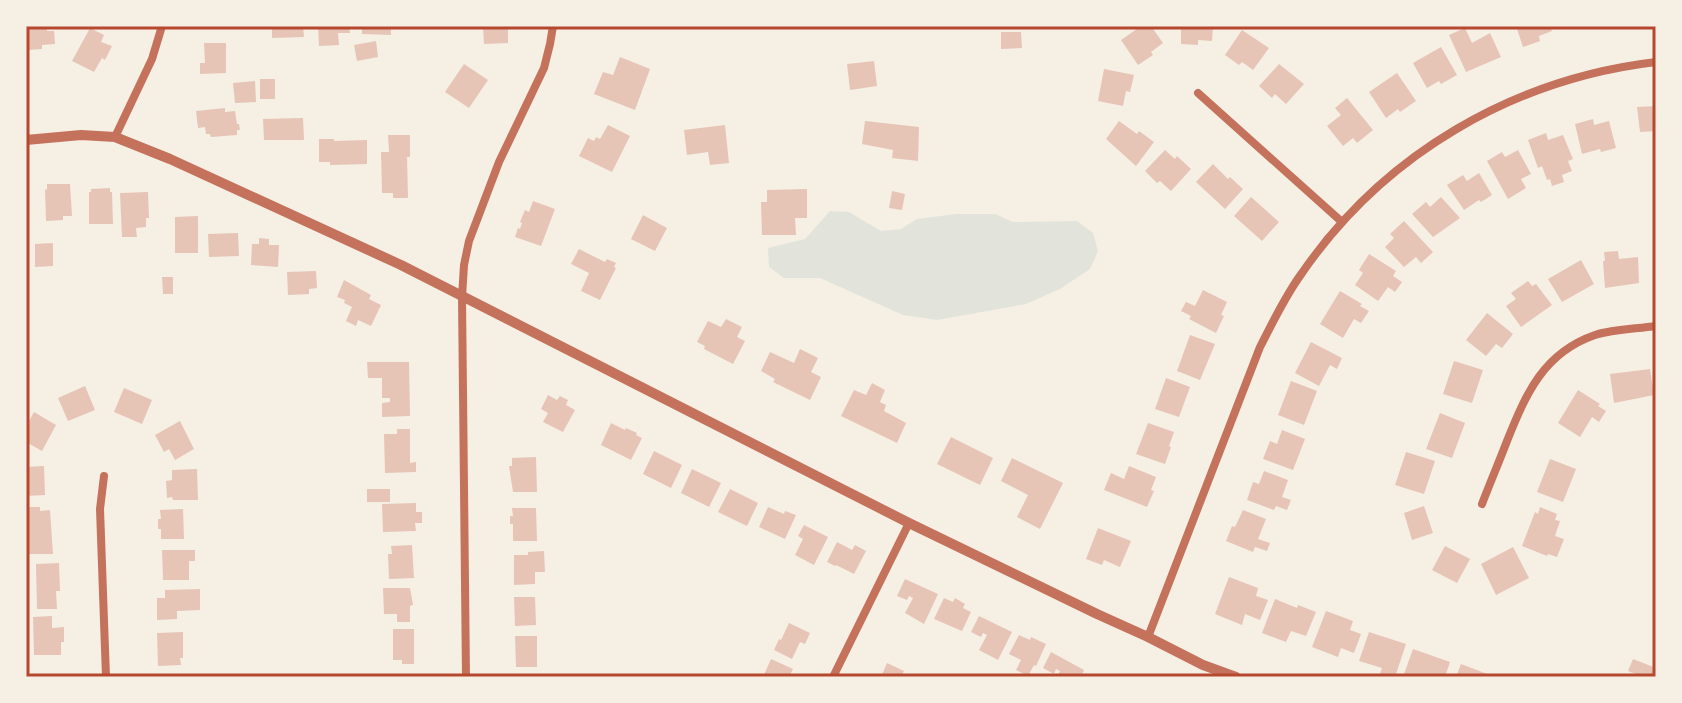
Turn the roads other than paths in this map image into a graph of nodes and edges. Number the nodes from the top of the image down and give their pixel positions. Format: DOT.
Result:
graph roads {
  1 [pos="162,26"];
  2 [pos="553,26"];
  3 [pos="1656,62"];
  4 [pos="1198,93"];
  5 [pos="115,137"];
  6 [pos="26,140"];
  7 [pos="1342,222"];
  8 [pos="462,297"];
  9 [pos="1656,326"];
  10 [pos="104,476"];
  11 [pos="1482,504"];
  12 [pos="909,523"];
  13 [pos="1148,637"];
  14 [pos="106,677"];
  15 [pos="466,677"];
  16 [pos="833,677"];
  17 [pos="1236,677"];
  1 -- 5 [label="street"];
  2 -- 8 [label="street"];
  3 -- 7 [label="street"];
  4 -- 7 [label="street"];
  5 -- 6 [label="street"];
  5 -- 8 [label="street"];
  7 -- 13 [label="street"];
  8 -- 12 [label="street"];
  8 -- 15 [label="street"];
  9 -- 11 [label="street"];
  10 -- 14 [label="street"];
  12 -- 13 [label="street"];
  12 -- 16 [label="street"];
  13 -- 17 [label="street"];
}
